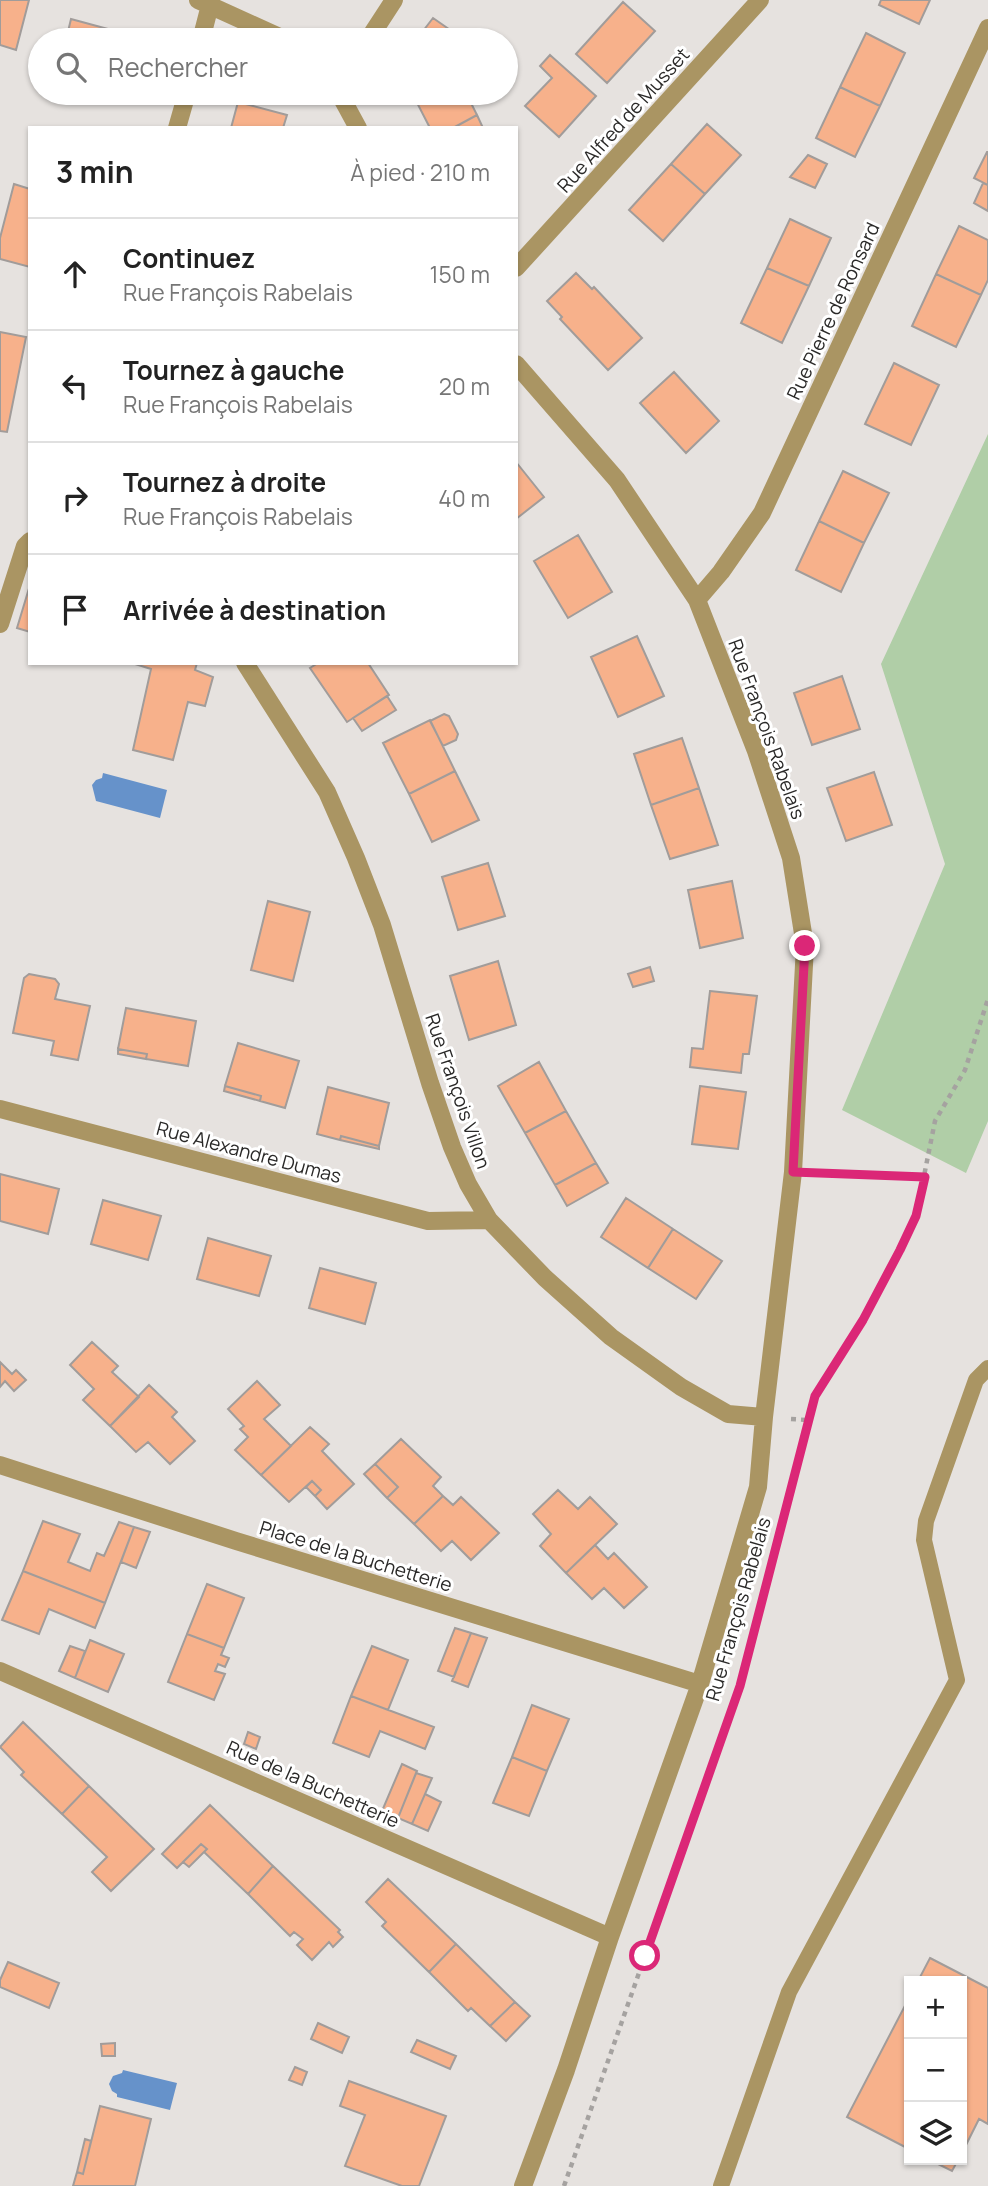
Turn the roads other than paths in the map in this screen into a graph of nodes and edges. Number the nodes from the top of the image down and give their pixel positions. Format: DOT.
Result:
graph roads {
  1 [pos="394,0"];
  2 [pos="760,0"];
  3 [pos="204,3"];
  4 [pos="202,28"];
  5 [pos="259,28"];
  6 [pos="376,28"];
  7 [pos="988,28"];
  8 [pos="184,105"];
  9 [pos="346,105"];
  10 [pos="178,126"];
  11 [pos="357,126"];
  12 [pos="518,266"];
  13 [pos="518,365"];
  14 [pos="28,543"];
  15 [pos="697,600"];
  16 [pos="1,621"];
  17 [pos="246,665"];
  18 [pos="0,1109"];
  19 [pos="489,1220"];
  20 [pos="988,1368"];
  21 [pos="982,1383"];
  22 [pos="764,1417"];
  23 [pos="0,1465"];
  24 [pos="0,1671"];
  25 [pos="700,1684"];
  26 [pos="610,1937"];
  27 [pos="523,2186"];
  28 [pos="721,2186"];
  1 -- 6 [label="street"];
  2 -- 12 [label="street, Rue Alfred de Musset"];
  3 -- 4 [label="street"];
  3 -- 5 [label="street"];
  7 -- 15 [label="street, Rue Pierre de Ronsard"];
  8 -- 10 [label="street"];
  9 -- 11 [label="street"];
  13 -- 15 [label="street, Rue François Rabelais"];
  14 -- 16 [label="street"];
  15 -- 22 [label="street, Rue François Rabelais"];
  17 -- 19 [label="street, Rue François Villon"];
  18 -- 19 [label="street, Rue Alexandre Dumas"];
  19 -- 22 [label="street, Rue François Villon"];
  20 -- 21 [label="lane"];
  21 -- 28 [label="lane"];
  22 -- 25 [label="street, Rue François Rabelais"];
  23 -- 25 [label="street, Place de la Buchetterie"];
  24 -- 26 [label="street, Rue de la Buchetterie"];
  25 -- 26 [label="street, Rue François Rabelais"];
  26 -- 27 [label="street, Rue François Rabelais"];
}
